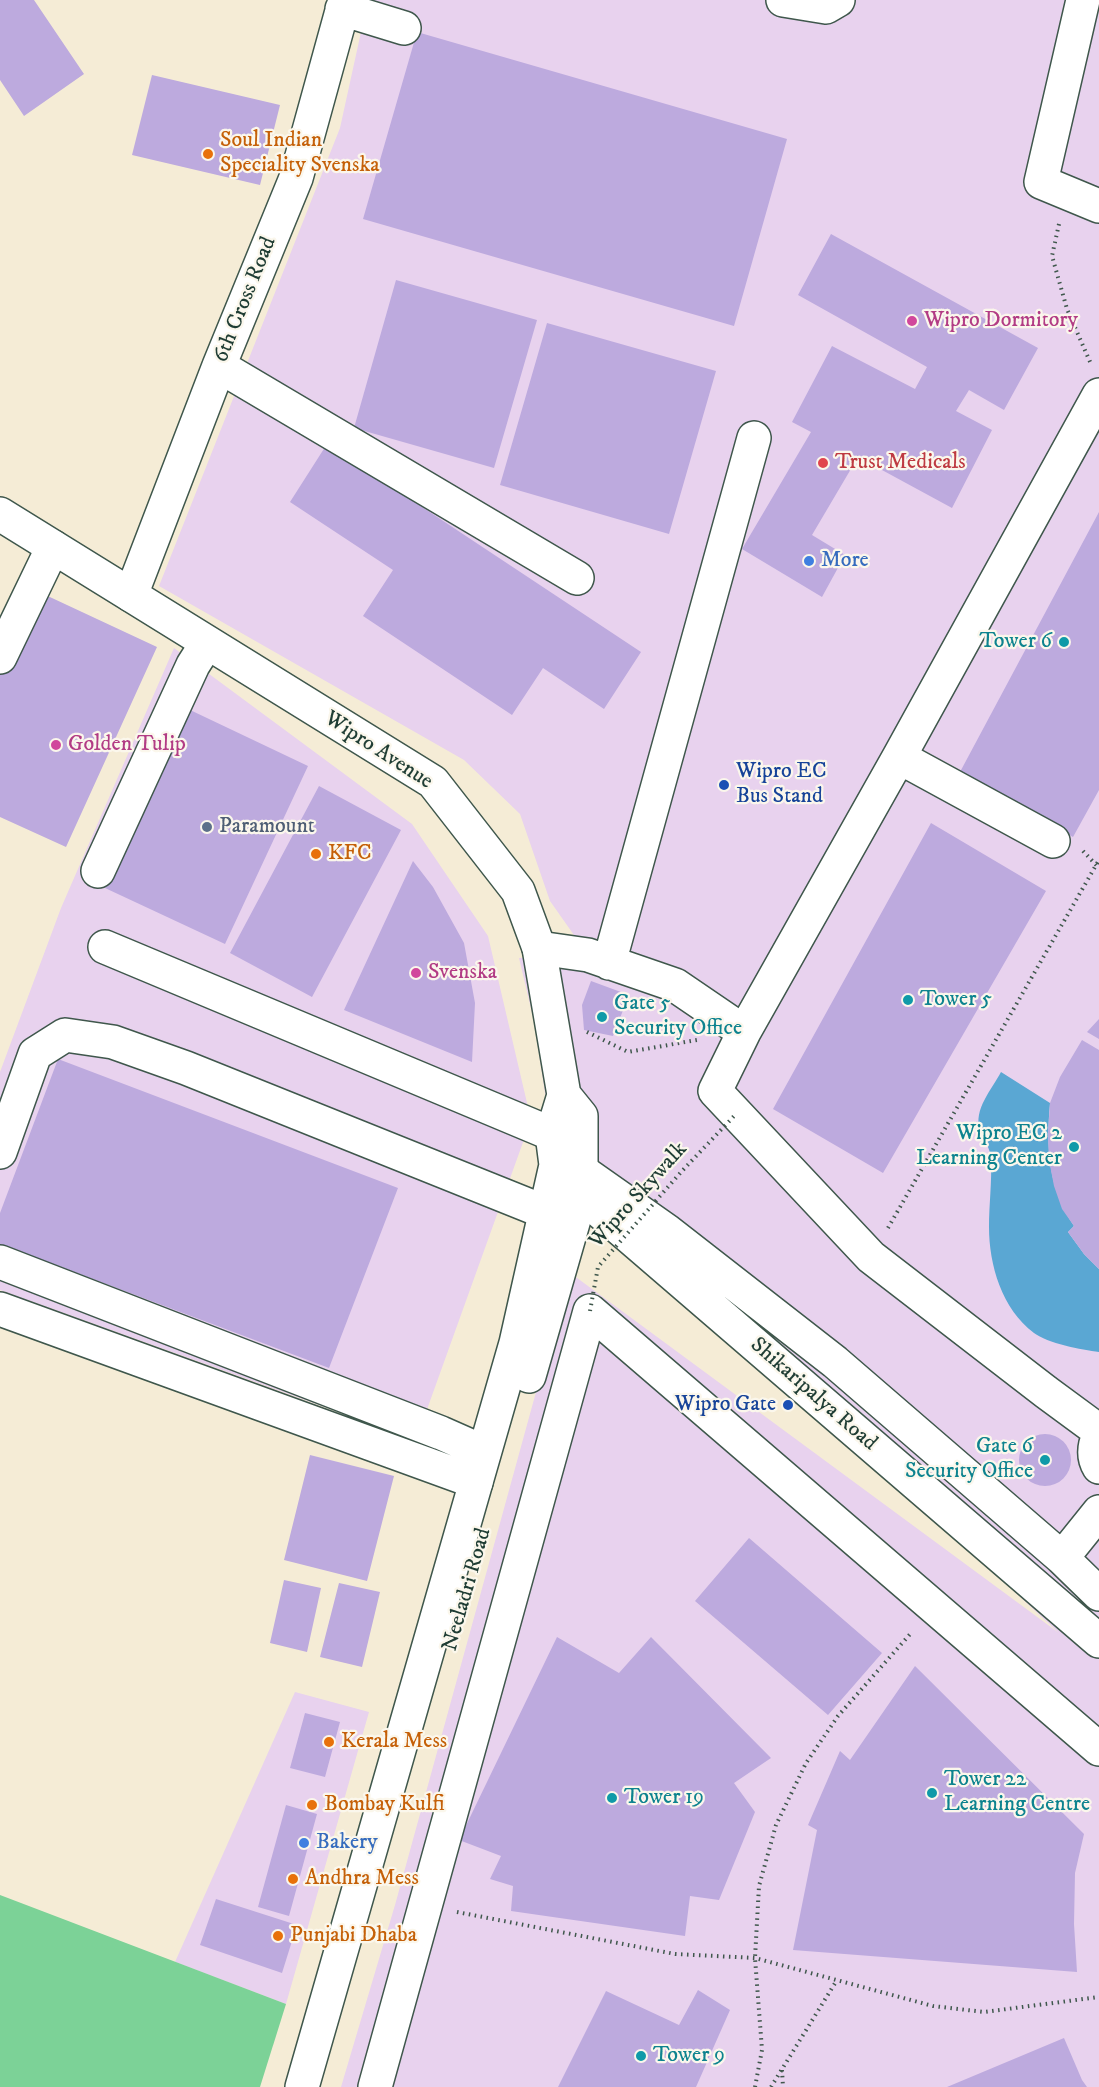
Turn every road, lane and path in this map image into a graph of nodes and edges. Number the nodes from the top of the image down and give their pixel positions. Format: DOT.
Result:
graph roads {
  1 [pos="783,0"];
  2 [pos="838,0"];
  3 [pos="1083,0"];
  4 [pos="344,5"];
  5 [pos="404,28"];
  6 [pos="1065,193"];
  7 [pos="1099,206"];
  8 [pos="219,366"];
  9 [pos="1097,383"];
  10 [pos="754,438"];
  11 [pos="0,514"];
  12 [pos="52,547"];
  13 [pos="577,578"];
  14 [pos="131,596"];
  15 [pos="207,643"];
  16 [pos="0,657"];
  17 [pos="899,758"];
  18 [pos="1053,841"];
  19 [pos="1099,860"];
  20 [pos="98,871"];
  21 [pos="105,946"];
  22 [pos="539,948"];
  23 [pos="609,963"];
  24 [pos="584,1030"];
  25 [pos="744,1032"];
  26 [pos="564,1095"];
  27 [pos="736,1113"];
  28 [pos="0,1152"];
  29 [pos="563,1166"];
  30 [pos="545,1212"];
  31 [pos="871,1257"];
  32 [pos="0,1262"];
  33 [pos="0,1309"];
  34 [pos="590,1311"];
  35 [pos="1099,1433"];
  36 [pos="481,1467"];
  37 [pos="1099,1467"];
  38 [pos="1099,1512"];
  39 [pos="1062,1558"];
  40 [pos="1099,1594"];
  41 [pos="905,1623"];
  42 [pos="1099,1641"];
  43 [pos="1099,1749"];
  44 [pos="454,1911"];
  45 [pos="755,1958"];
  46 [pos="837,1980"];
  47 [pos="1099,1998"];
  48 [pos="782,2070"];
  49 [pos="302,2087"];
  50 [pos="325,2087"];
  51 [pos="375,2087"];
  52 [pos="755,2087"];
  53 [pos="771,2087"];
  54 [pos="783,2087"];
  1 -- 2 [label="main road"];
  3 -- 6 [label="main road"];
  4 -- 5 [label="main road"];
  4 -- 8 [label="main road, 6th Cross Road"];
  6 -- 7 [label="main road"];
  6 -- 9 [label="path"];
  8 -- 13 [label="main road"];
  8 -- 14 [label="main road, 6th Cross Road"];
  9 -- 17 [label="main road"];
  10 -- 23 [label="main road"];
  11 -- 12 [label="main road, Wipro Avenue"];
  12 -- 14 [label="main road, Wipro Avenue"];
  12 -- 16 [label="main road"];
  14 -- 15 [label="main road, Wipro Avenue"];
  15 -- 20 [label="main road"];
  15 -- 22 [label="main road, Wipro Avenue"];
  17 -- 18 [label="main road"];
  17 -- 25 [label="main road"];
  19 -- 31 [label="path"];
  21 -- 29 [label="main road"];
  22 -- 23 [label="main road"];
  22 -- 26 [label="main road, Wipro Avenue"];
  23 -- 25 [label="main road"];
  24 -- 25 [label="path"];
  25 -- 27 [label="main road"];
  26 -- 29 [label="main road, Wipro Avenue"];
  26 -- 29 [label="main road, Neeladri Road"];
  27 -- 31 [label="main road"];
  27 -- 34 [label="path, Wipro Skywalk, bridge"];
  28 -- 30 [label="main road"];
  29 -- 30 [label="main road, Neeladri Road"];
  29 -- 39 [label="main road"];
  29 -- 42 [label="main road, Shikaripalya Road"];
  29 -- 50 [label="main road, Neeladri Road"];
  30 -- 36 [label="main road, Neeladri Road"];
  31 -- 35 [label="main road"];
  32 -- 36 [label="main road"];
  33 -- 36 [label="main road"];
  34 -- 43 [label="main road"];
  34 -- 51 [label="main road"];
  35 -- 37 [label="main road"];
  36 -- 49 [label="main road, Neeladri Road"];
  38 -- 39 [label="main road"];
  39 -- 40 [label="main road"];
  41 -- 45 [label="path"];
  44 -- 45 [label="path"];
  45 -- 46 [label="path"];
  45 -- 52 [label="path"];
  46 -- 47 [label="path"];
  46 -- 48 [label="path"];
  48 -- 53 [label="path"];
  48 -- 54 [label="path"];
}
